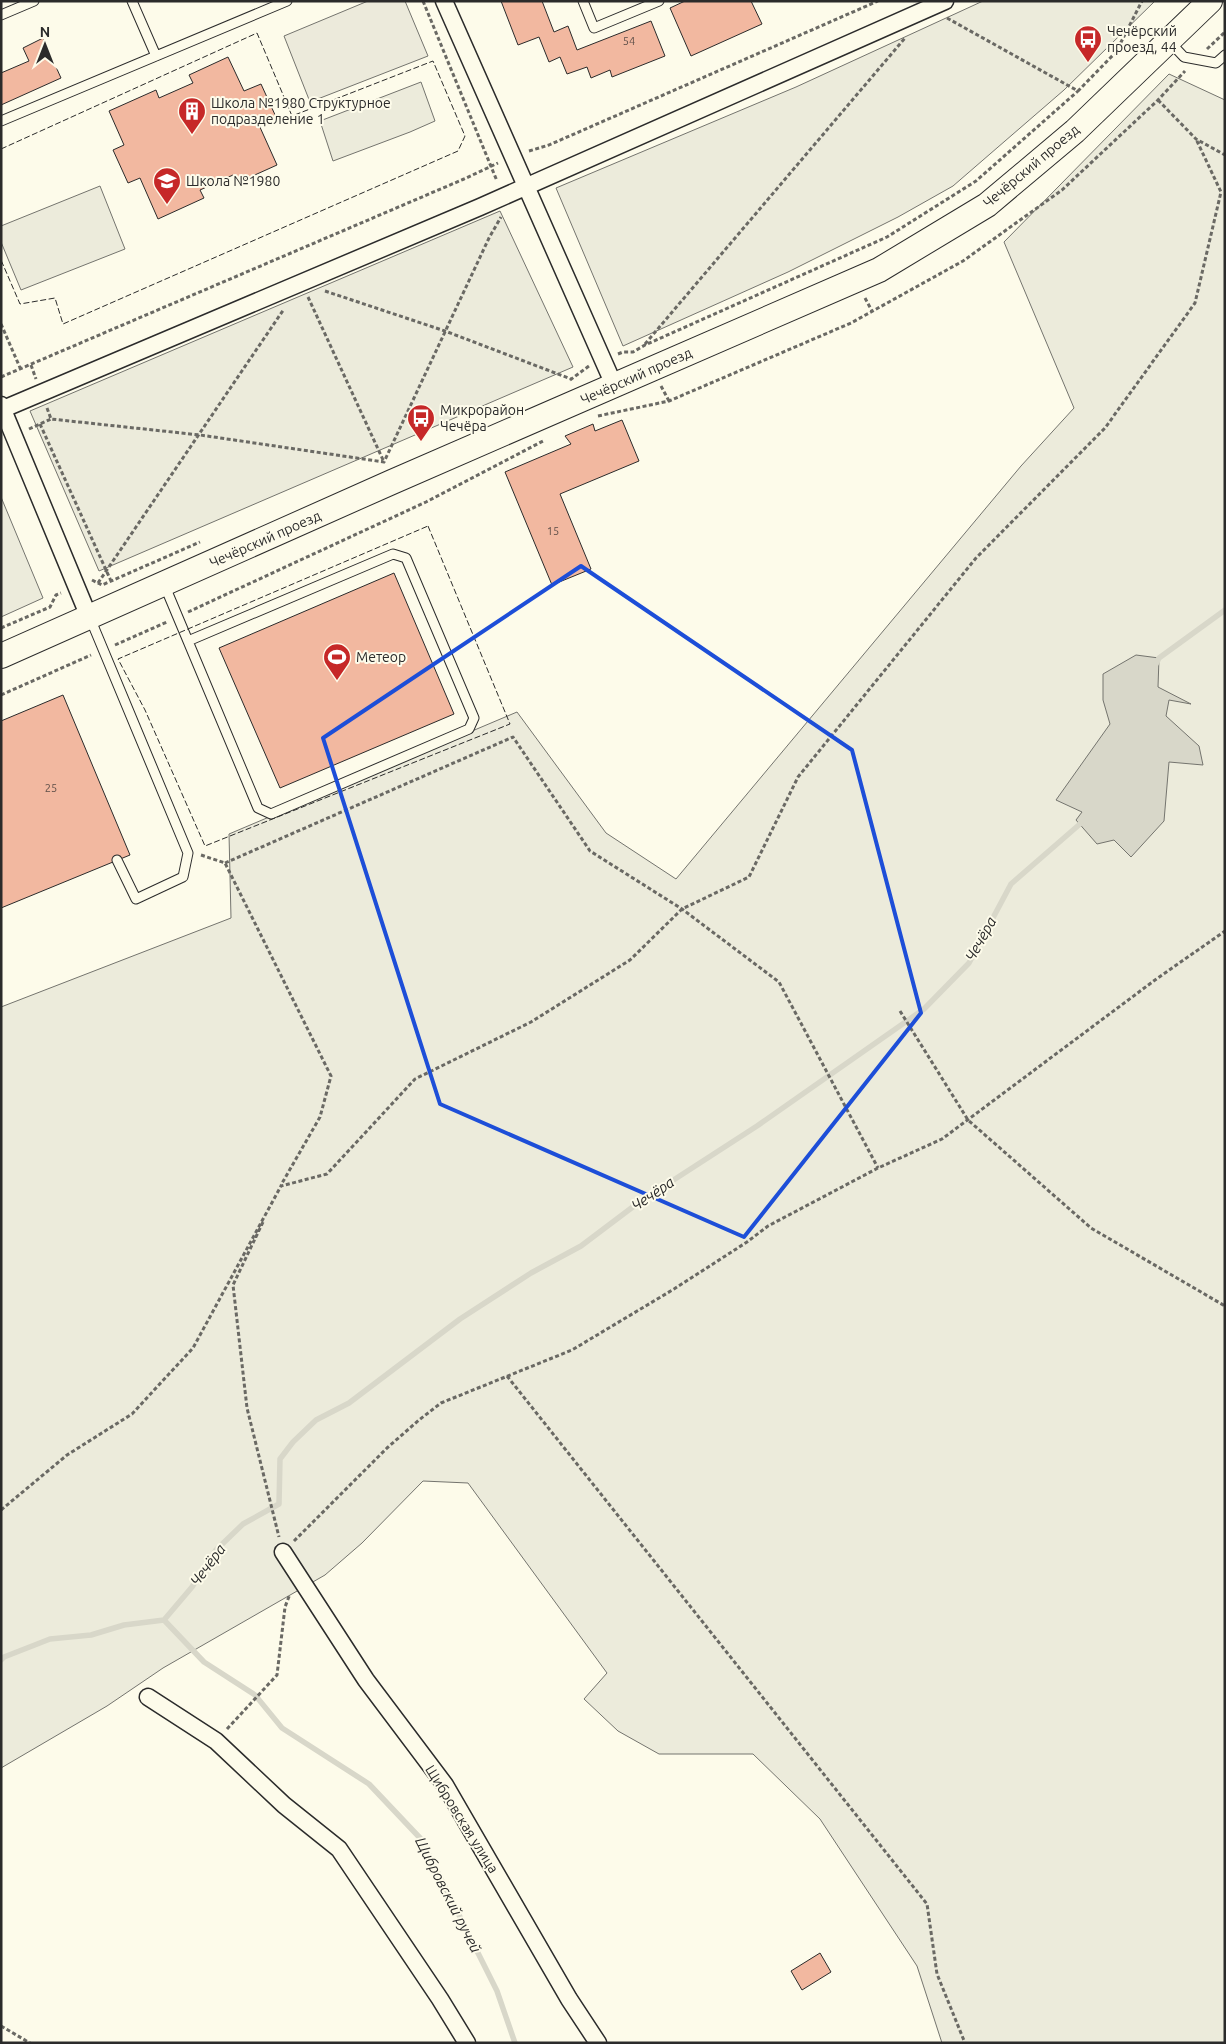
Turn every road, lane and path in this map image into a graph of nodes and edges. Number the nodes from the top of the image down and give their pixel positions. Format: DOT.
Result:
graph roads {
  1 [pos="34,1"];
  2 [pos="132,1"];
  3 [pos="287,1"];
  4 [pos="423,1"];
  5 [pos="444,1"];
  6 [pos="583,1"];
  7 [pos="659,1"];
  8 [pos="878,1"];
  9 [pos="945,1"];
  10 [pos="1142,1"];
  11 [pos="1210,1"];
  12 [pos="928,5"];
  13 [pos="1,15"];
  14 [pos="1169,40"];
  15 [pos="1225,55"];
  16 [pos="156,56"];
  17 [pos="1078,91"];
  18 [pos="1158,100"];
  19 [pos="1,121"];
  20 [pos="1196,139"];
  21 [pos="1225,155"];
  22 [pos="512,156"];
  23 [pos="491,166"];
  24 [pos="525,187"];
  25 [pos="504,196"];
  26 [pos="302,283"];
  27 [pos="1,324"];
  28 [pos="445,330"];
  29 [pos="31,365"];
  30 [pos="21,370"];
  31 [pos="1,377"];
  32 [pos="572,379"];
  33 [pos="614,385"];
  34 [pos="41,393"];
  35 [pos="2,408"];
  36 [pos="40,424"];
  37 [pos="200,435"];
  38 [pos="384,462"];
  39 [pos="207,540"];
  40 [pos="106,570"];
  41 [pos="110,581"];
  42 [pos="98,583"];
  43 [pos="164,584"];
  44 [pos="77,587"];
  45 [pos="89,618"];
  46 [pos="1,628"];
  47 [pos="188,641"];
  48 [pos="103,650"];
  49 [pos="1,656"];
  50 [pos="1,695"];
  51 [pos="188,853"];
  52 [pos="118,860"];
  53 [pos="225,863"];
  54 [pos="682,909"];
  55 [pos="1225,931"];
  56 [pos="900,1011"];
  57 [pos="968,1120"];
  58 [pos="878,1168"];
  59 [pos="281,1186"];
  60 [pos="1225,1306"];
  61 [pos="507,1376"];
  62 [pos="1,1510"];
  63 [pos="277,1531"];
  64 [pos="283,1552"];
  65 [pos="298,1576"];
  66 [pos="148,1697"];
  67 [pos="216,1741"];
  68 [pos="1,2026"];
  69 [pos="30,2043"];
  70 [pos="467,2043"];
  71 [pos="598,2043"];
  72 [pos="966,2043"];
  1 -- 13 [label="lane"];
  2 -- 16 [label="lane"];
  3 -- 16 [label="lane"];
  4 -- 23 [label="path"];
  5 -- 22 [label="street"];
  6 -- 7 [label="lane"];
  8 -- 22 [label="path"];
  9 -- 12 [label="street"];
  10 -- 17 [label="path"];
  11 -- 14 [label="main road, Чечёрский проезд"];
  12 -- 17 [label="path"];
  12 -- 17 [label="path"];
  12 -- 24 [label="street"];
  14 -- 15 [label="lane"];
  14 -- 33 [label="main road, Чечёрский проезд"];
  16 -- 19 [label="lane"];
  18 -- 20 [label="path"];
  20 -- 21 [label="path"];
  20 -- 54 [label="path"];
  22 -- 23 [label="path"];
  22 -- 24 [label="street"];
  23 -- 25 [label="path"];
  23 -- 29 [label="path"];
  24 -- 25 [label="street"];
  24 -- 33 [label="street"];
  25 -- 26 [label="street"];
  25 -- 28 [label="path"];
  26 -- 28 [label="path"];
  26 -- 34 [label="street"];
  26 -- 37 [label="path"];
  26 -- 38 [label="path"];
  27 -- 30 [label="path"];
  28 -- 32 [label="path"];
  28 -- 38 [label="path"];
  29 -- 30 [label="path"];
  29 -- 34 [label="path"];
  30 -- 31 [label="path"];
  33 -- 43 [label="main road, Чечёрский проезд"];
  34 -- 35 [label="street"];
  34 -- 37 [label="path"];
  35 -- 44 [label="street"];
  36 -- 40 [label="path"];
  37 -- 38 [label="path"];
  37 -- 40 [label="path"];
  39 -- 41 [label="path"];
  40 -- 41 [label="path"];
  40 -- 42 [label="path"];
  41 -- 42 [label="path"];
  42 -- 44 [label="path"];
  43 -- 45 [label="main road, Чечёрский проезд"];
  43 -- 47 [label="lane"];
  44 -- 45 [label="street"];
  44 -- 46 [label="path"];
  45 -- 48 [label="lane"];
  45 -- 49 [label="main road, Чечёрский проезд"];
  47 -- 47 [label="lane"];
  48 -- 50 [label="path"];
  48 -- 51 [label="lane"];
  51 -- 52 [label="lane"];
  51 -- 53 [label="path"];
  53 -- 54 [label="path"];
  53 -- 59 [label="path"];
  54 -- 58 [label="path"];
  54 -- 59 [label="path"];
  55 -- 57 [label="path"];
  56 -- 57 [label="path"];
  57 -- 58 [label="path"];
  57 -- 60 [label="path"];
  58 -- 61 [label="path"];
  59 -- 62 [label="path"];
  59 -- 63 [label="path"];
  61 -- 64 [label="path"];
  61 -- 72 [label="path"];
  64 -- 65 [label="street, Щибровская улица"];
  65 -- 67 [label="path"];
  65 -- 71 [label="street, Щибровская улица"];
  66 -- 67 [label="street"];
  67 -- 70 [label="street"];
  68 -- 69 [label="path"];
}
